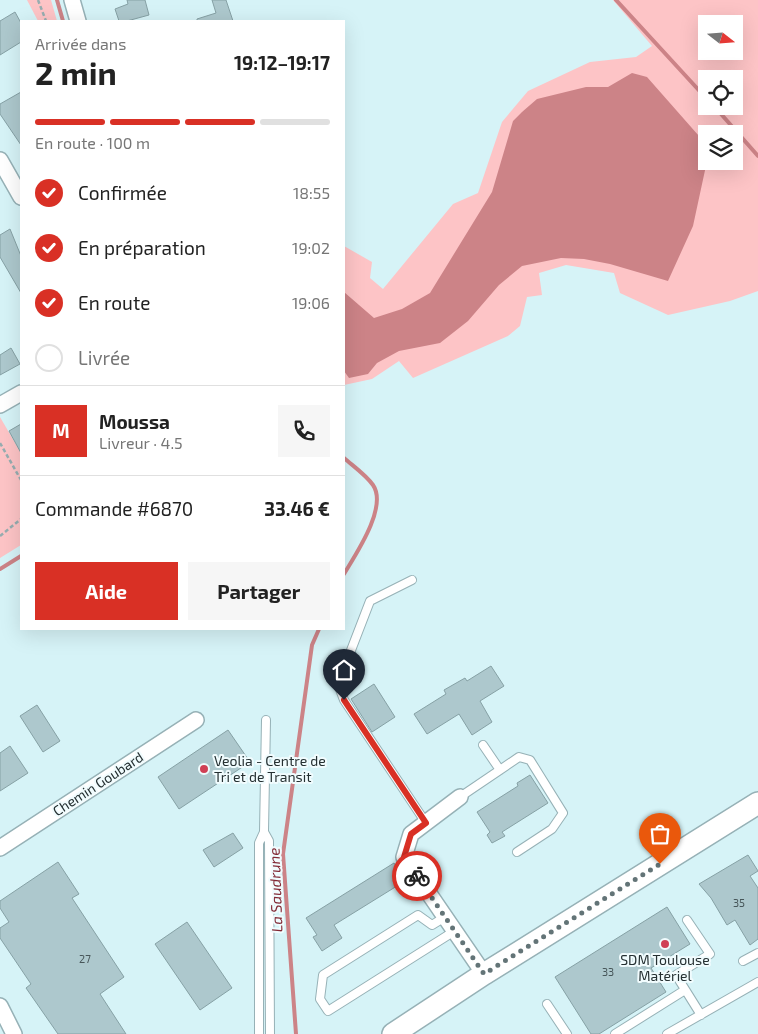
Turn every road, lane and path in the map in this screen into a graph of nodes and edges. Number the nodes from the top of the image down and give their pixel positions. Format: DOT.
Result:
graph roads {
  1 [pos="38,0"];
  2 [pos="72,0"];
  3 [pos="46,20"];
  4 [pos="78,20"];
  5 [pos="0,160"];
  6 [pos="20,195"];
  7 [pos="20,395"];
  8 [pos="0,405"];
  9 [pos="0,443"];
  10 [pos="20,478"];
  11 [pos="20,520"];
  12 [pos="0,536"];
  13 [pos="412,580"];
  14 [pos="196,720"];
  15 [pos="266,720"];
  16 [pos="483,745"];
  17 [pos="500,770"];
  18 [pos="460,797"];
  19 [pos="757,805"];
  20 [pos="426,823"];
  21 [pos="264,832"];
  22 [pos="0,848"];
  23 [pos="517,852"];
  24 [pos="687,920"];
  25 [pos="439,921"];
  26 [pos="447,936"];
  27 [pos="758,953"];
  28 [pos="743,961"];
  29 [pos="484,974"];
  30 [pos="758,982"];
  31 [pos="685,990"];
  32 [pos="548,1004"];
  33 [pos="0,1006"];
  34 [pos="701,1015"];
  35 [pos="14,1034"];
  36 [pos="259,1034"];
  37 [pos="270,1034"];
  38 [pos="393,1034"];
  39 [pos="567,1034"];
  40 [pos="615,1034"];
  41 [pos="666,1034"];
  1 -- 3 [label="path"];
  2 -- 4 [label="street"];
  5 -- 6 [label="street"];
  7 -- 8 [label="street"];
  9 -- 10 [label="path"];
  11 -- 12 [label="path"];
  13 -- 20 [label="lane"];
  14 -- 22 [label="street, Chemin Goubard"];
  15 -- 21 [label="lane"];
  16 -- 17 [label="lane"];
  17 -- 18 [label="lane"];
  17 -- 23 [label="lane"];
  18 -- 20 [label="street"];
  19 -- 29 [label="main road"];
  20 -- 25 [label="street"];
  21 -- 36 [label="lane"];
  21 -- 37 [label="lane"];
  24 -- 31 [label="lane"];
  25 -- 26 [label="street"];
  25 -- 26 [label="lane"];
  26 -- 29 [label="street"];
  27 -- 28 [label="lane"];
  29 -- 38 [label="main road"];
  30 -- 34 [label="lane"];
  31 -- 34 [label="lane"];
  31 -- 40 [label="lane"];
  32 -- 39 [label="lane"];
  33 -- 35 [label="street"];
  34 -- 41 [label="lane"];
}
